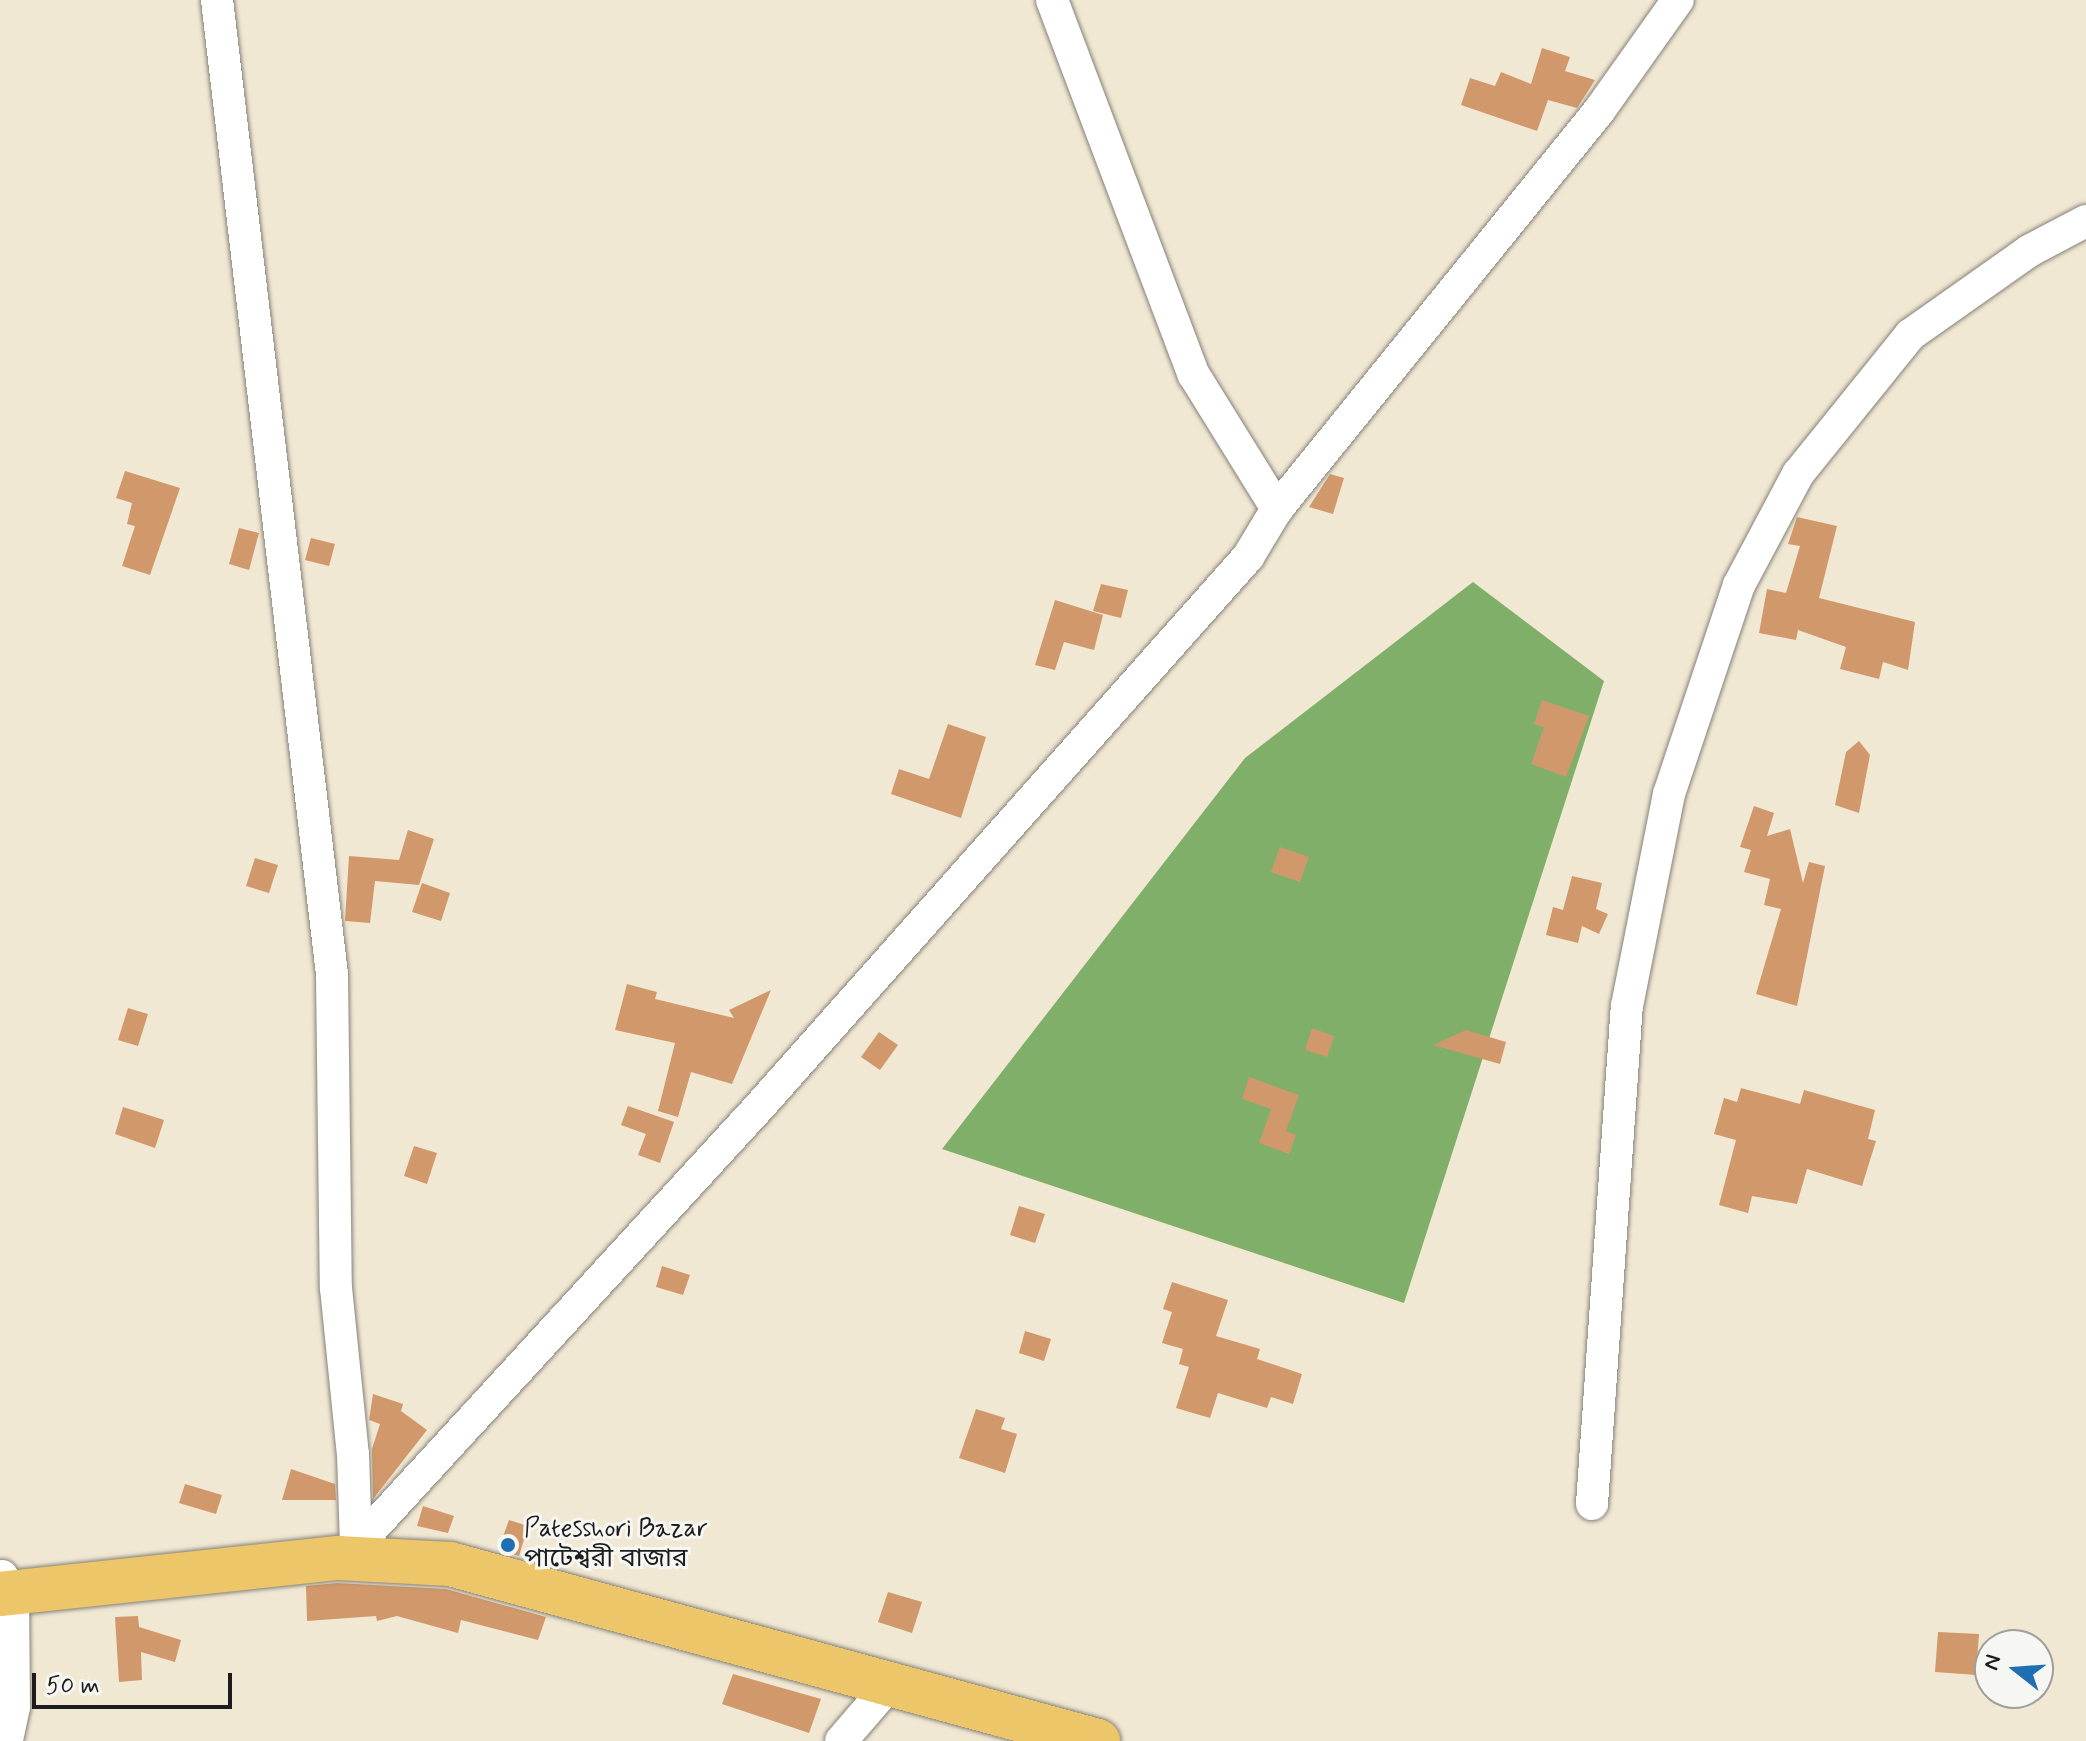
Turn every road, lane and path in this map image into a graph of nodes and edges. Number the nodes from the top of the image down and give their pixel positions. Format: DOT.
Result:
graph roads {
  1 [pos="217,0"];
  2 [pos="1052,0"];
  3 [pos="1678,0"];
  4 [pos="2086,221"];
  5 [pos="1277,509"];
  6 [pos="1592,1504"];
  7 [pos="347,1552"];
  8 [pos="4,1587"];
  9 [pos="890,1684"];
  10 [pos="7,1741"];
  11 [pos="841,1741"];
  12 [pos="1098,1741"];
  1 -- 7 [label="street"];
  2 -- 5 [label="street"];
  3 -- 5 [label="street"];
  4 -- 6 [label="street"];
  5 -- 7 [label="street"];
  7 -- 8 [label="highway"];
  7 -- 9 [label="highway"];
  8 -- 10 [label="street"];
  9 -- 11 [label="street"];
  9 -- 12 [label="highway"];
}
